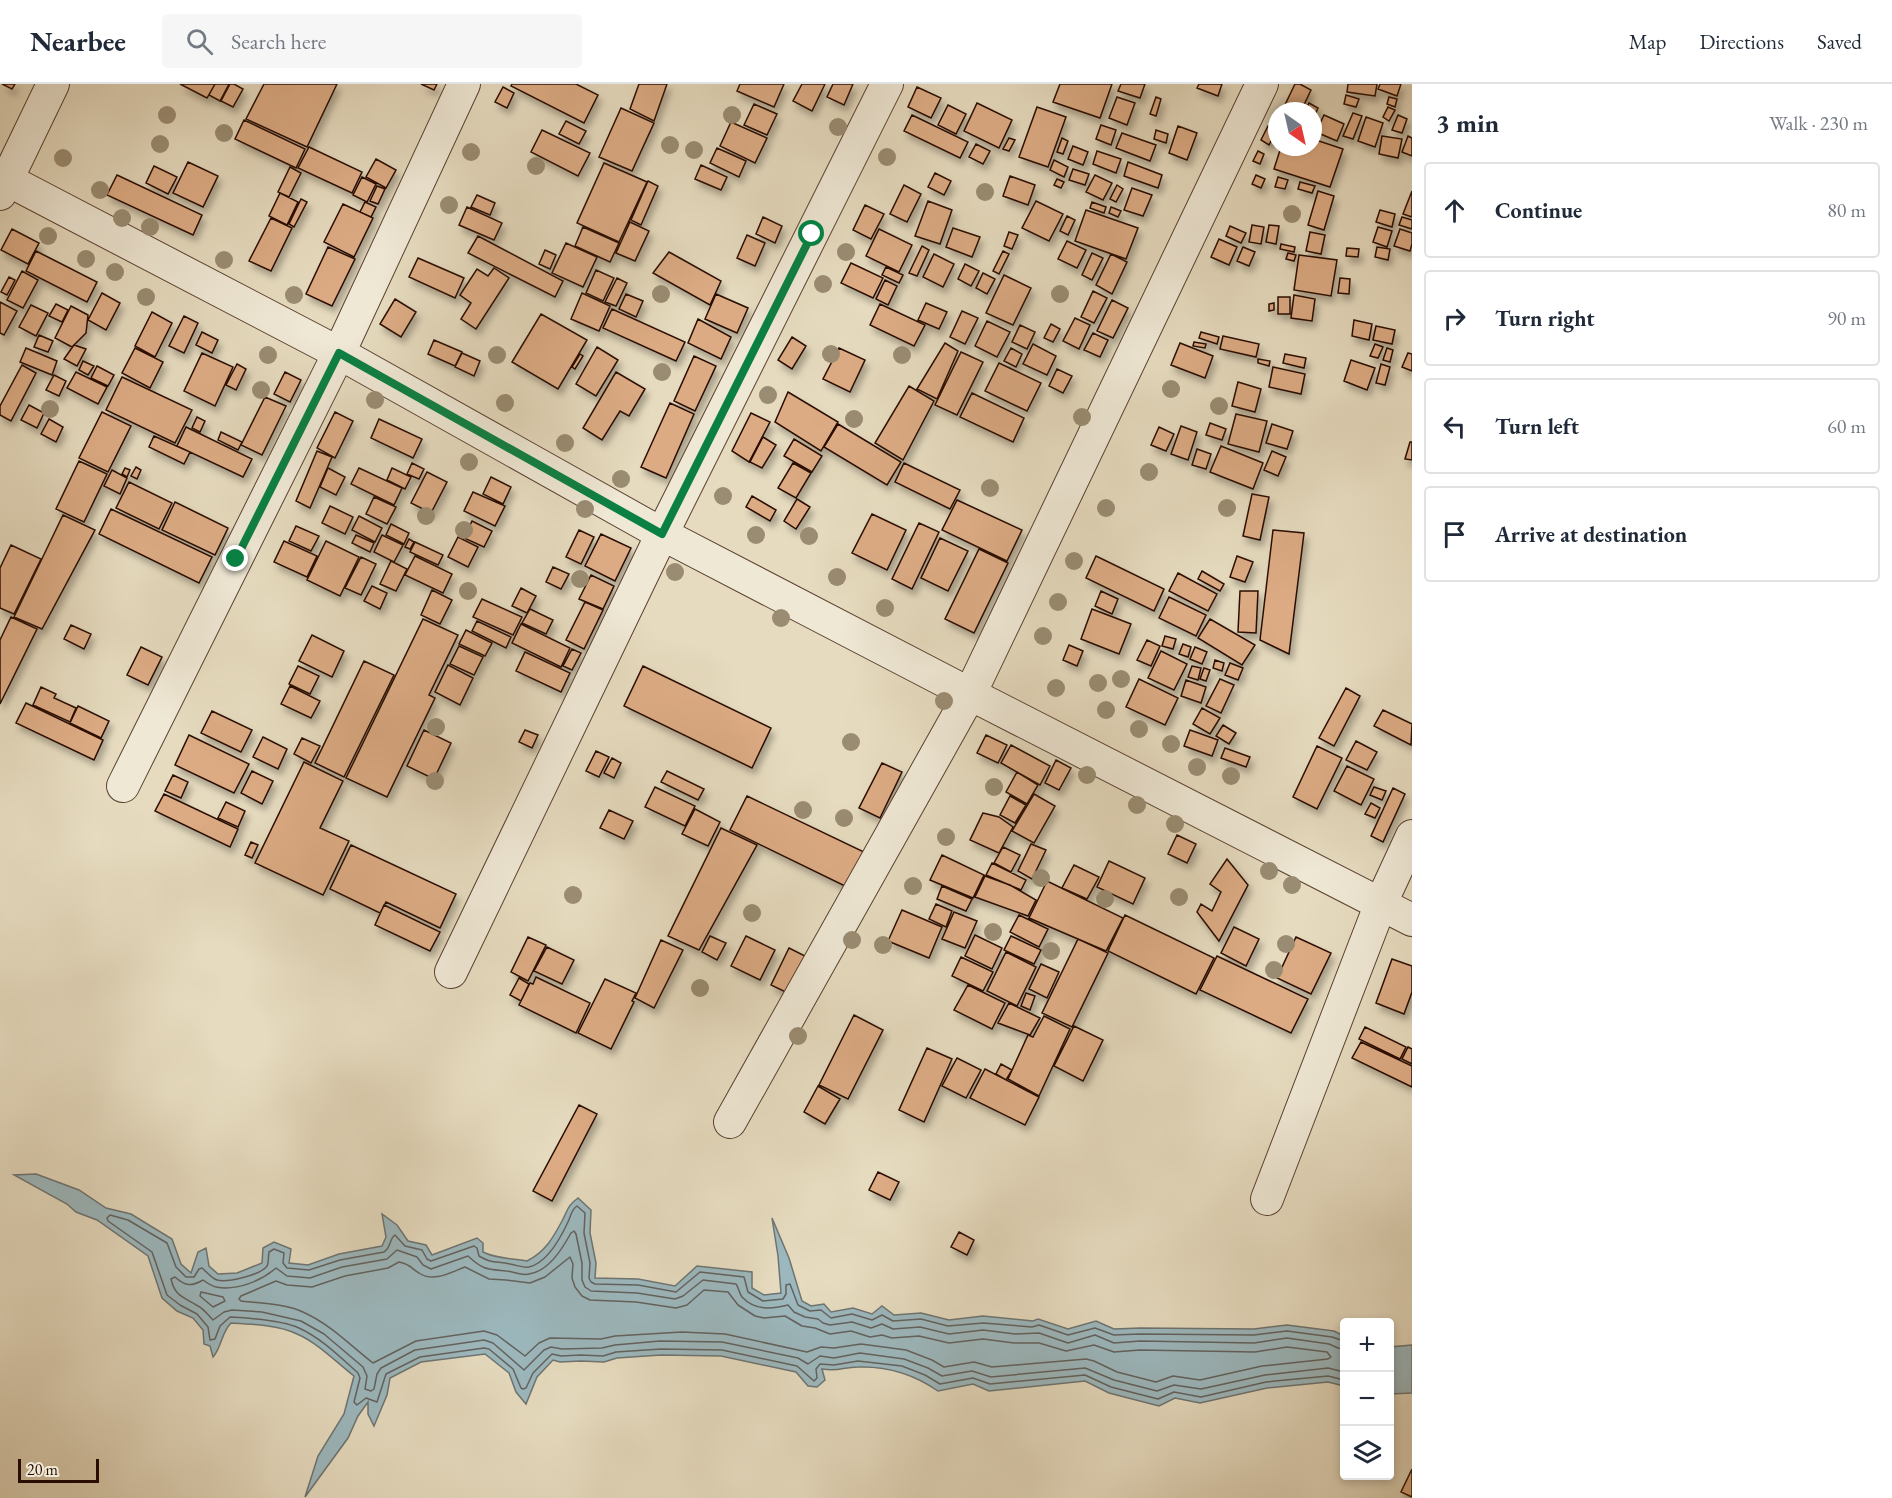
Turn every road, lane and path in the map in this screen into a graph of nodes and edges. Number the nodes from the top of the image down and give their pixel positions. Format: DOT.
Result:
graph roads {
  1 [pos="53,84"];
  2 [pos="464,84"];
  3 [pos="886,84"];
  4 [pos="1262,84"];
  5 [pos="2,183"];
  6 [pos="339,353"];
  7 [pos="662,534"];
  8 [pos="970,694"];
  9 [pos="123,786"];
  10 [pos="1412,836"];
  11 [pos="1381,903"];
  12 [pos="1412,920"];
  13 [pos="451,972"];
  14 [pos="730,1122"];
  15 [pos="1267,1199"];
  1 -- 5 [label="street"];
  2 -- 6 [label="street"];
  3 -- 7 [label="street"];
  4 -- 8 [label="street"];
  5 -- 6 [label="street"];
  6 -- 7 [label="street"];
  6 -- 9 [label="street"];
  7 -- 8 [label="street"];
  7 -- 13 [label="street"];
  8 -- 11 [label="street"];
  8 -- 14 [label="street"];
  10 -- 11 [label="street"];
  11 -- 12 [label="street"];
  11 -- 15 [label="street"];
}
